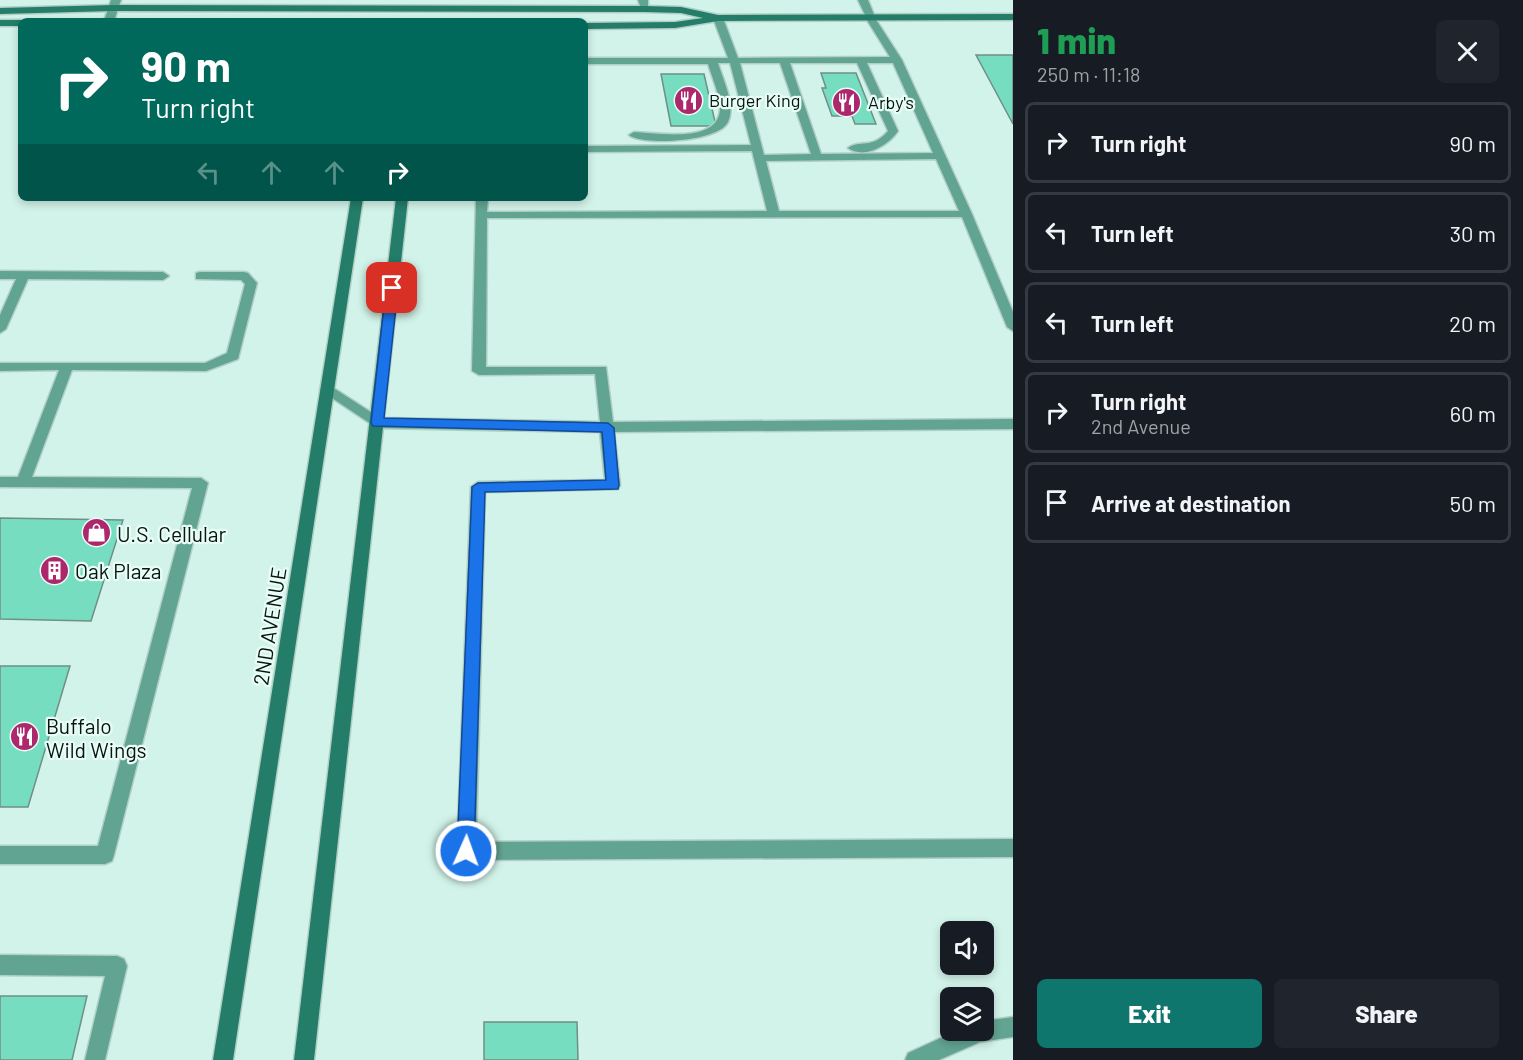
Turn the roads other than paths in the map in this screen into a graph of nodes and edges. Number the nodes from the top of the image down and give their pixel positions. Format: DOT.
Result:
graph roads {
  1 [pos="863,0"];
  2 [pos="114,4"];
  3 [pos="387,4"];
  4 [pos="424,4"];
  5 [pos="644,5"];
  6 [pos="0,11"];
  7 [pos="870,17"];
  8 [pos="1013,17"];
  9 [pos="718,18"];
  10 [pos="0,23"];
  11 [pos="18,24"];
  12 [pos="588,26"];
  13 [pos="712,60"];
  14 [pos="734,60"];
  15 [pos="784,60"];
  16 [pos="861,60"];
  17 [pos="897,60"];
  18 [pos="588,61"];
  19 [pos="634,135"];
  20 [pos="588,149"];
  21 [pos="758,153"];
  22 [pos="816,153"];
  23 [pos="940,156"];
  24 [pos="357,201"];
  25 [pos="402,201"];
  26 [pos="482,201"];
  27 [pos="966,214"];
  28 [pos="482,215"];
  29 [pos="774,215"];
  30 [pos="0,275"];
  31 [pos="24,275"];
  32 [pos="163,276"];
  33 [pos="200,276"];
  34 [pos="1013,327"];
  35 [pos="0,329"];
  36 [pos="67,366"];
  37 [pos="0,367"];
  38 [pos="327,390"];
  39 [pos="377,423"];
  40 [pos="1013,424"];
  41 [pos="608,428"];
  42 [pos="0,482"];
  43 [pos="23,482"];
  44 [pos="1013,848"];
  45 [pos="0,855"];
  46 [pos="0,965"];
  47 [pos="1013,1027"];
  48 [pos="95,1060"];
  49 [pos="223,1060"];
  50 [pos="304,1060"];
  51 [pos="915,1060"];
  1 -- 7 [label="street"];
  2 -- 3 [label="main road"];
  2 -- 6 [label="main road"];
  3 -- 4 [label="main road"];
  4 -- 5 [label="main road"];
  5 -- 9 [label="main road"];
  7 -- 8 [label="main road"];
  7 -- 9 [label="main road"];
  7 -- 17 [label="street"];
  9 -- 12 [label="main road"];
  9 -- 14 [label="street"];
  10 -- 11 [label="main road"];
  13 -- 14 [label="street"];
  13 -- 18 [label="street"];
  13 -- 19 [label="street"];
  14 -- 15 [label="street"];
  14 -- 21 [label="street"];
  15 -- 16 [label="street"];
  15 -- 22 [label="street"];
  16 -- 17 [label="street"];
  16 -- 22 [label="street"];
  17 -- 23 [label="street"];
  20 -- 21 [label="street"];
  21 -- 22 [label="street"];
  21 -- 29 [label="street"];
  22 -- 23 [label="street"];
  23 -- 27 [label="street"];
  24 -- 38 [label="main road, 2ND AVENUE"];
  25 -- 39 [label="main road"];
  26 -- 28 [label="street"];
  27 -- 29 [label="street"];
  27 -- 34 [label="street"];
  28 -- 29 [label="street"];
  28 -- 41 [label="street"];
  30 -- 31 [label="street"];
  31 -- 32 [label="street"];
  31 -- 35 [label="street"];
  33 -- 36 [label="street"];
  36 -- 37 [label="street"];
  36 -- 43 [label="street"];
  38 -- 39 [label="street"];
  38 -- 49 [label="main road, 2ND AVENUE"];
  39 -- 41 [label="street"];
  39 -- 50 [label="main road"];
  40 -- 41 [label="street"];
  41 -- 44 [label="street"];
  42 -- 43 [label="street"];
  43 -- 45 [label="street"];
  46 -- 48 [label="street"];
  47 -- 51 [label="street"];
}
